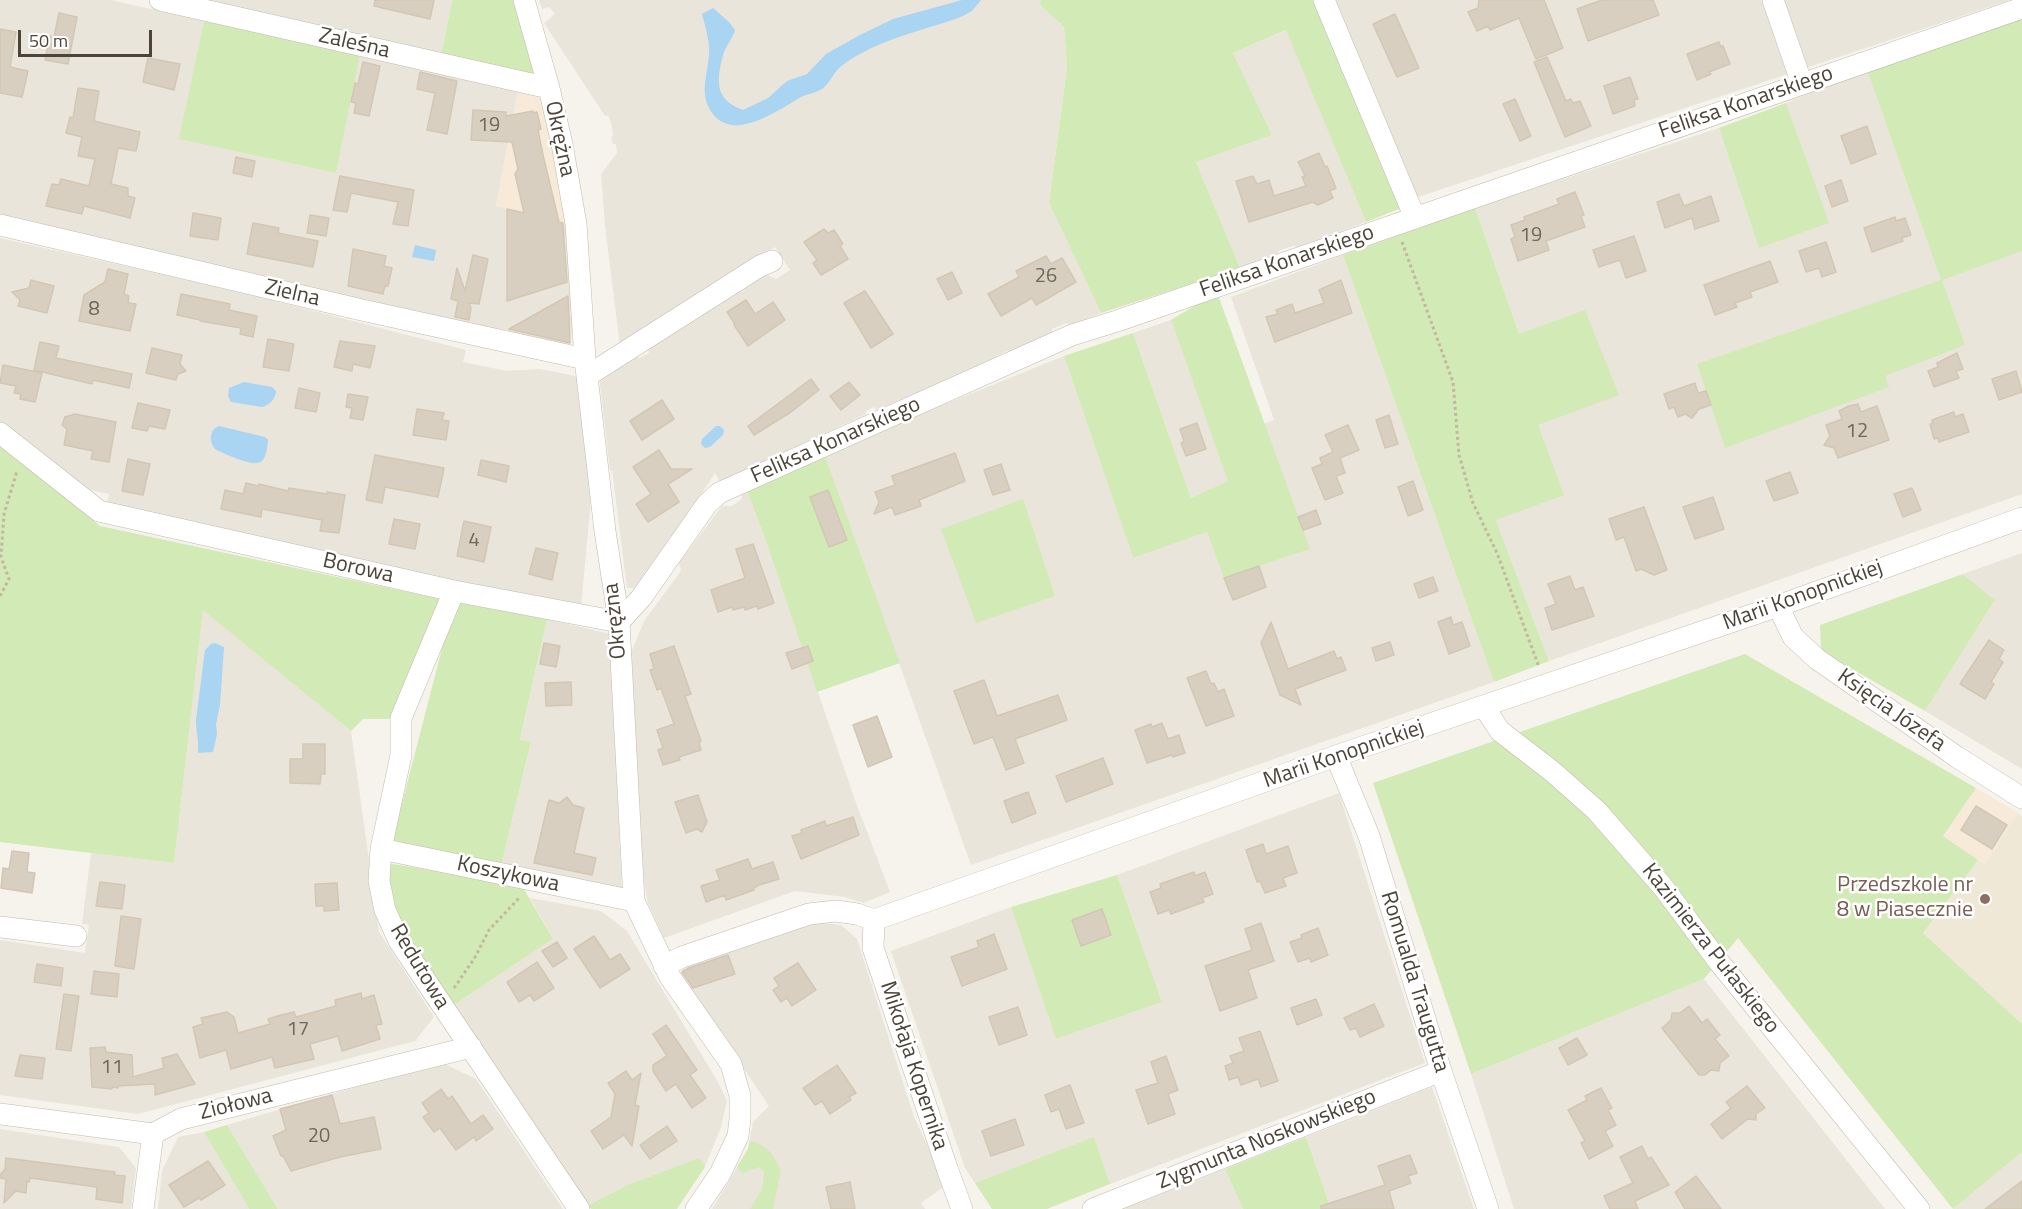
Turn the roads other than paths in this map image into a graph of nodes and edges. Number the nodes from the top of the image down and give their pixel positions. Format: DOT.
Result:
graph roads {
  1 [pos="160,0"];
  2 [pos="524,0"];
  3 [pos="1324,0"];
  4 [pos="1773,0"];
  5 [pos="2022,8"];
  6 [pos="1802,84"];
  7 [pos="549,88"];
  8 [pos="1405,221"];
  9 [pos="0,225"];
  10 [pos="772,261"];
  11 [pos="586,368"];
  12 [pos="0,433"];
  13 [pos="2022,518"];
  14 [pos="454,591"];
  15 [pos="1778,606"];
  16 [pos="619,622"];
  17 [pos="1484,707"];
  18 [pos="1336,756"];
  19 [pos="2022,798"];
  20 [pos="381,849"];
  21 [pos="634,901"];
  22 [pos="874,920"];
  23 [pos="0,927"];
  24 [pos="76,936"];
  25 [pos="664,966"];
  26 [pos="471,1047"];
  27 [pos="1441,1071"];
  28 [pos="0,1114"];
  29 [pos="153,1134"];
  30 [pos="143,1209"];
  31 [pos="579,1209"];
  32 [pos="696,1209"];
  33 [pos="962,1209"];
  34 [pos="1093,1209"];
  35 [pos="1488,1209"];
  36 [pos="1919,1209"];
  1 -- 7 [label="street, Zaleśna"];
  2 -- 7 [label="street, Okrężna"];
  3 -- 8 [label="street"];
  4 -- 6 [label="street"];
  5 -- 6 [label="street, Feliksa Konarskiego"];
  6 -- 8 [label="street, Feliksa Konarskiego"];
  7 -- 11 [label="street, Okrężna"];
  8 -- 16 [label="street, Feliksa Konarskiego"];
  9 -- 11 [label="street, Zielna"];
  10 -- 11 [label="street"];
  11 -- 16 [label="street, Okrężna"];
  12 -- 14 [label="street, Borowa"];
  13 -- 15 [label="street, Marii Konopnickiej"];
  14 -- 16 [label="street, Borowa"];
  14 -- 20 [label="street, Redutowa"];
  15 -- 17 [label="street, Marii Konopnickiej"];
  15 -- 19 [label="street, Księcia Józefa"];
  16 -- 21 [label="street, Okrężna"];
  17 -- 18 [label="street, Marii Konopnickiej"];
  17 -- 36 [label="street, Kazimierza Pułaskiego"];
  18 -- 22 [label="street, Marii Konopnickiej"];
  18 -- 27 [label="street, Romualda Traugutta"];
  20 -- 21 [label="street, Koszykowa"];
  20 -- 26 [label="street, Redutowa"];
  21 -- 25 [label="street, Okrężna"];
  22 -- 25 [label="street"];
  22 -- 33 [label="street, Mikołaja Kopernika"];
  23 -- 24 [label="street"];
  25 -- 32 [label="street, Okrężna"];
  26 -- 29 [label="street, Ziołowa"];
  26 -- 31 [label="street, Redutowa"];
  27 -- 34 [label="street, Zygmunta Noskowskiego"];
  27 -- 35 [label="street, Romualda Traugutta"];
  28 -- 29 [label="street"];
  29 -- 30 [label="street"];
}
